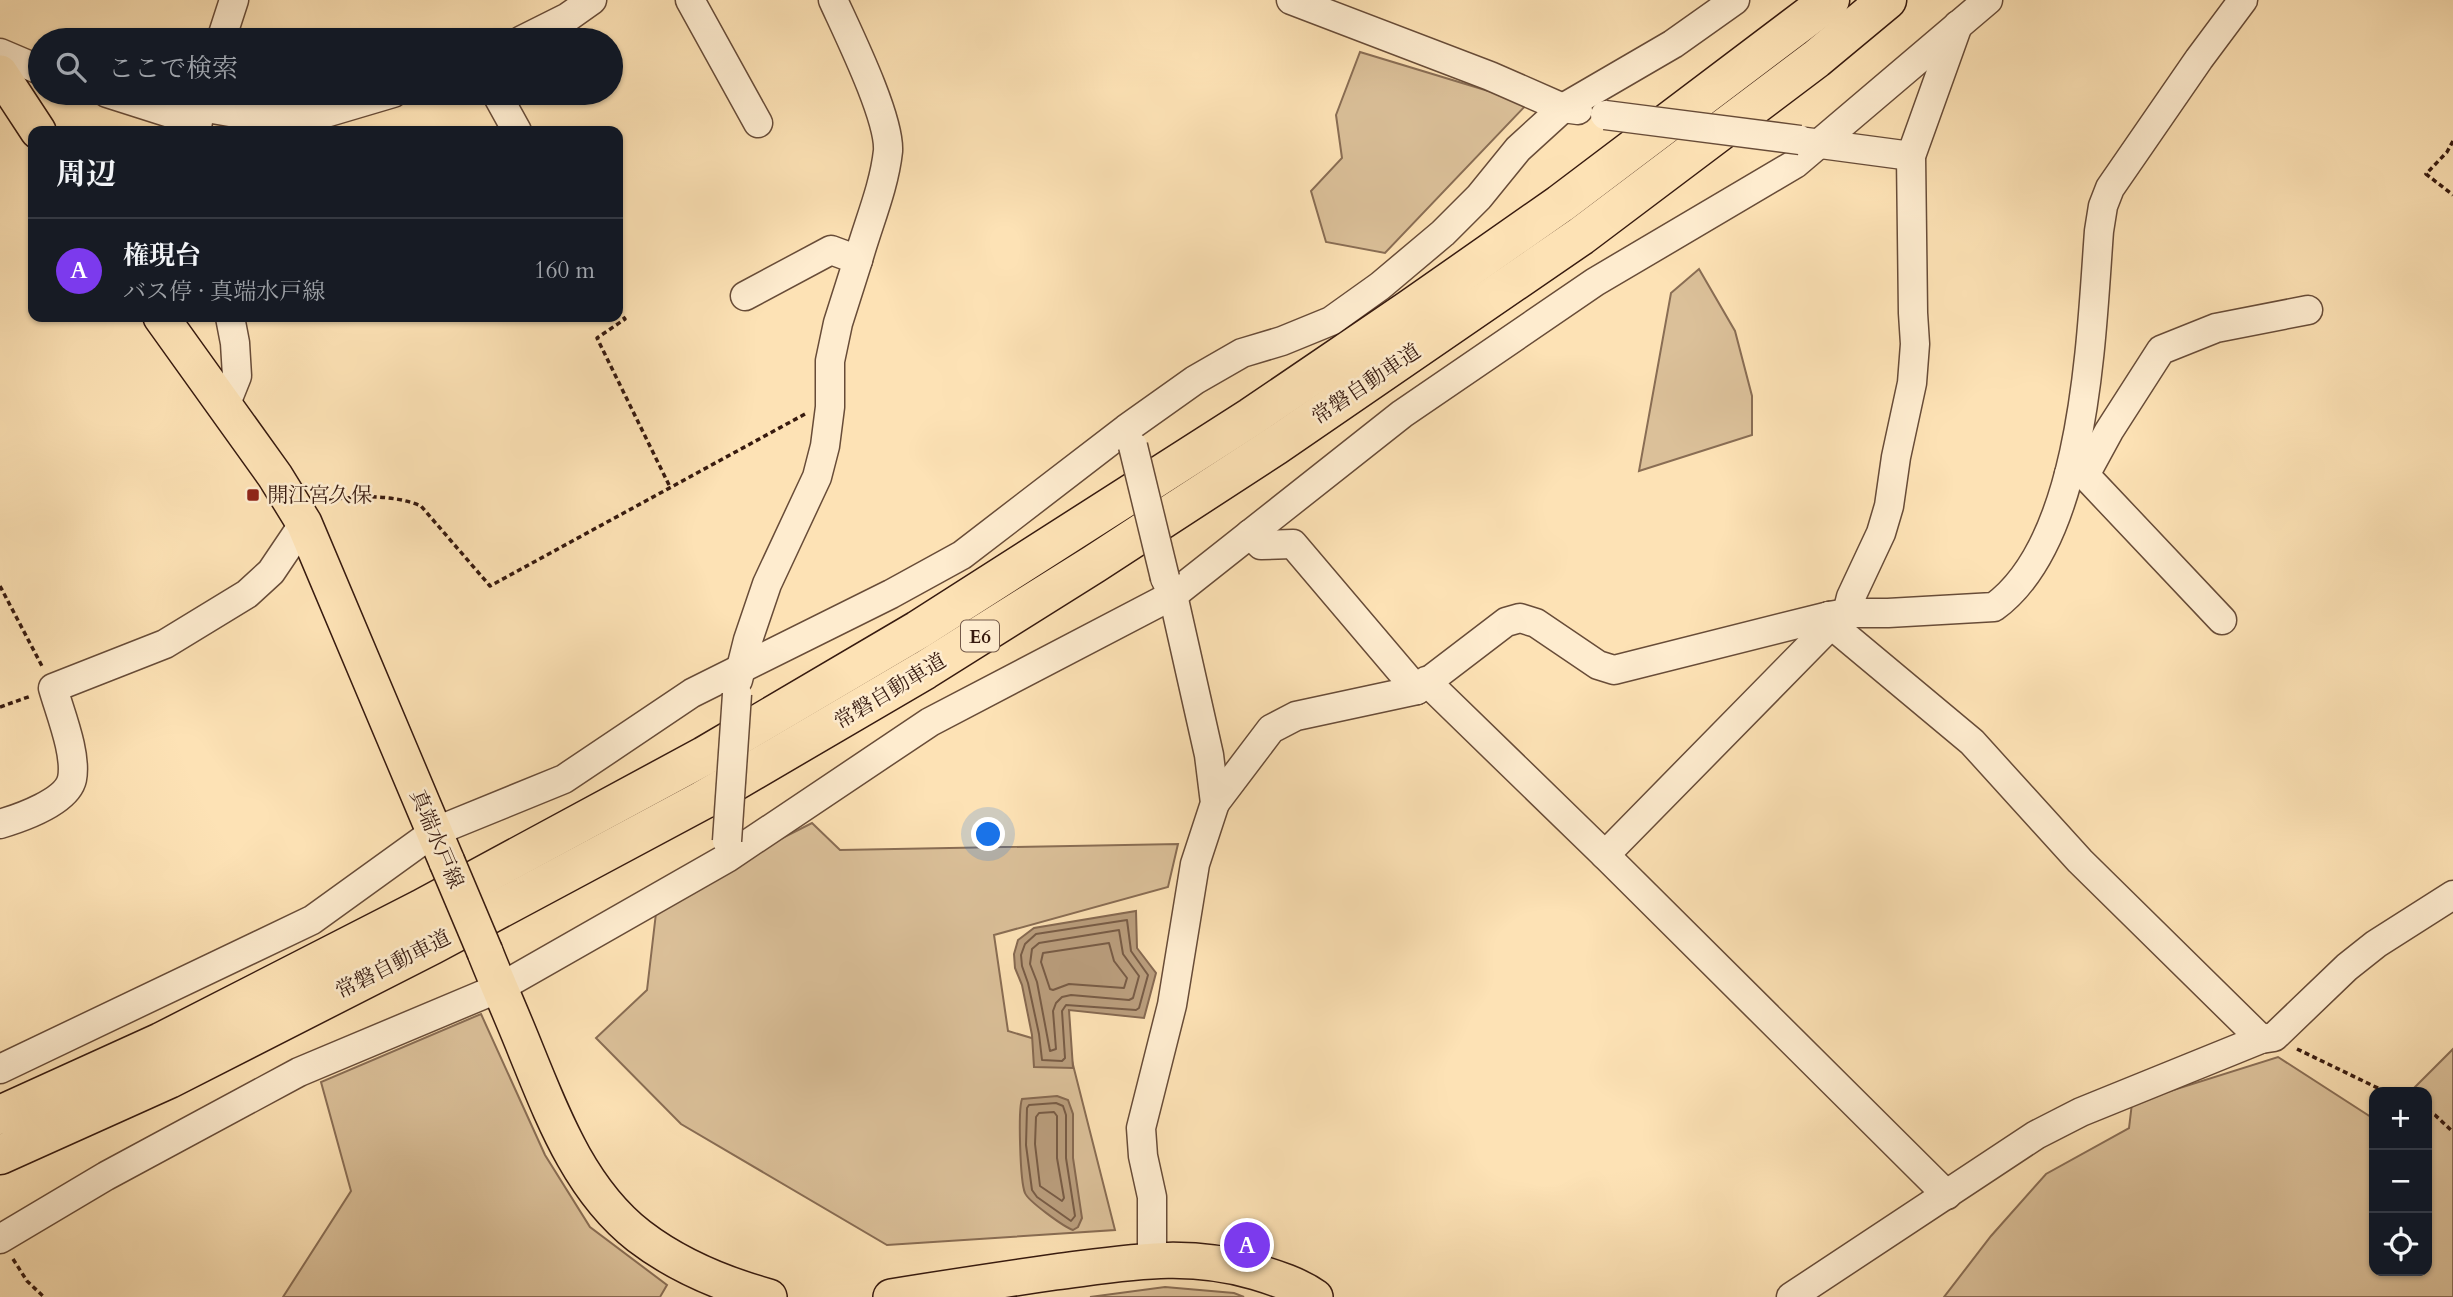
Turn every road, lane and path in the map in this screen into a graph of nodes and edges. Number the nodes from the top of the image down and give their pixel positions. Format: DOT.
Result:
graph roads {
  1 [pos="234,0"];
  2 [pos="592,0"];
  3 [pos="690,0"];
  4 [pos="833,0"];
  5 [pos="1291,0"];
  6 [pos="1735,0"];
  7 [pos="1830,0"];
  8 [pos="1887,0"];
  9 [pos="1988,0"];
  10 [pos="2243,0"];
  11 [pos="1959,24"];
  12 [pos="224,28"];
  13 [pos="546,28"];
  14 [pos="0,53"];
  15 [pos="28,65"];
  16 [pos="0,73"];
  17 [pos="163,105"];
  18 [pos="353,105"];
  19 [pos="503,105"];
  20 [pos="1563,108"];
  21 [pos="200,113"];
  22 [pos="758,123"];
  23 [pos="35,126"];
  24 [pos="514,126"];
  25 [pos="2453,141"];
  26 [pos="1810,142"];
  27 [pos="1911,156"];
  28 [pos="2453,195"];
  29 [pos="858,260"];
  30 [pos="745,296"];
  31 [pos="2308,310"];
  32 [pos="165,322"];
  33 [pos="231,322"];
  34 [pos="621,322"];
  35 [pos="830,401"];
  36 [pos="225,406"];
  37 [pos="1130,438"];
  38 [pos="2077,474"];
  39 [pos="670,487"];
  40 [pos="300,516"];
  41 [pos="1250,534"];
  42 [pos="0,586"];
  43 [pos="1169,586"];
  44 [pos="1838,614"];
  45 [pos="2222,620"];
  46 [pos="738,682"];
  47 [pos="1421,685"];
  48 [pos="53,688"];
  49 [pos="0,707"];
  50 [pos="1215,803"];
  51 [pos="0,824"];
  52 [pos="440,847"];
  53 [pos="727,850"];
  54 [pos="1605,855"];
  55 [pos="2453,895"];
  56 [pos="499,988"];
  57 [pos="2268,1038"];
  58 [pos="0,1069"];
  59 [pos="2375,1087"];
  60 [pos="2432,1114"];
  61 [pos="0,1115"];
  62 [pos="2453,1132"];
  63 [pos="0,1155"];
  64 [pos="1947,1195"];
  65 [pos="0,1239"];
  66 [pos="1152,1259"];
  67 [pos="752,1295"];
  68 [pos="44,1297"];
  69 [pos="891,1297"];
  70 [pos="1315,1297"];
  71 [pos="1791,1297"];
  1 -- 12 [label="street"];
  2 -- 13 [label="street"];
  3 -- 22 [label="street"];
  4 -- 29 [label="street"];
  5 -- 20 [label="street"];
  6 -- 20 [label="street"];
  7 -- 61 [label="highway, 常磐自動車道 / E6"];
  8 -- 63 [label="highway, 常磐自動車道 / E6"];
  9 -- 11 [label="street"];
  10 -- 38 [label="street"];
  11 -- 26 [label="street"];
  11 -- 27 [label="street"];
  14 -- 15 [label="street"];
  16 -- 23 [label="main road"];
  17 -- 21 [label="street"];
  18 -- 21 [label="street"];
  19 -- 24 [label="street"];
  20 -- 26 [label="street, bridge"];
  20 -- 37 [label="street"];
  25 -- 28 [label="path"];
  26 -- 27 [label="street"];
  26 -- 41 [label="street"];
  27 -- 44 [label="street"];
  29 -- 30 [label="street"];
  29 -- 35 [label="street"];
  31 -- 38 [label="street"];
  32 -- 36 [label="main road, 真端水戸線"];
  33 -- 36 [label="street"];
  34 -- 39 [label="path"];
  35 -- 39 [label="path"];
  35 -- 46 [label="street"];
  36 -- 40 [label="main road, 真端水戸線"];
  37 -- 43 [label="street, bridge"];
  37 -- 46 [label="street"];
  38 -- 44 [label="street"];
  38 -- 45 [label="street"];
  39 -- 40 [label="path"];
  40 -- 48 [label="street"];
  40 -- 52 [label="main road, 真端水戸線"];
  41 -- 43 [label="street"];
  41 -- 47 [label="street"];
  42 -- 48 [label="path"];
  43 -- 50 [label="street"];
  43 -- 53 [label="street"];
  44 -- 47 [label="street"];
  44 -- 54 [label="street"];
  44 -- 57 [label="street"];
  46 -- 52 [label="street"];
  46 -- 53 [label="street, bridge"];
  47 -- 50 [label="street"];
  47 -- 54 [label="street"];
  48 -- 49 [label="path"];
  48 -- 51 [label="street"];
  50 -- 66 [label="street"];
  52 -- 56 [label="main road, 真端水戸線, bridge"];
  52 -- 58 [label="street"];
  53 -- 56 [label="street"];
  54 -- 64 [label="street"];
  55 -- 57 [label="street"];
  56 -- 65 [label="street"];
  56 -- 67 [label="main road, 真端水戸線"];
  57 -- 59 [label="path"];
  57 -- 64 [label="street"];
  60 -- 62 [label="path"];
  64 -- 71 [label="street"];
  65 -- 68 [label="path"];
  66 -- 69 [label="main road"];
  66 -- 70 [label="main road"];
}
